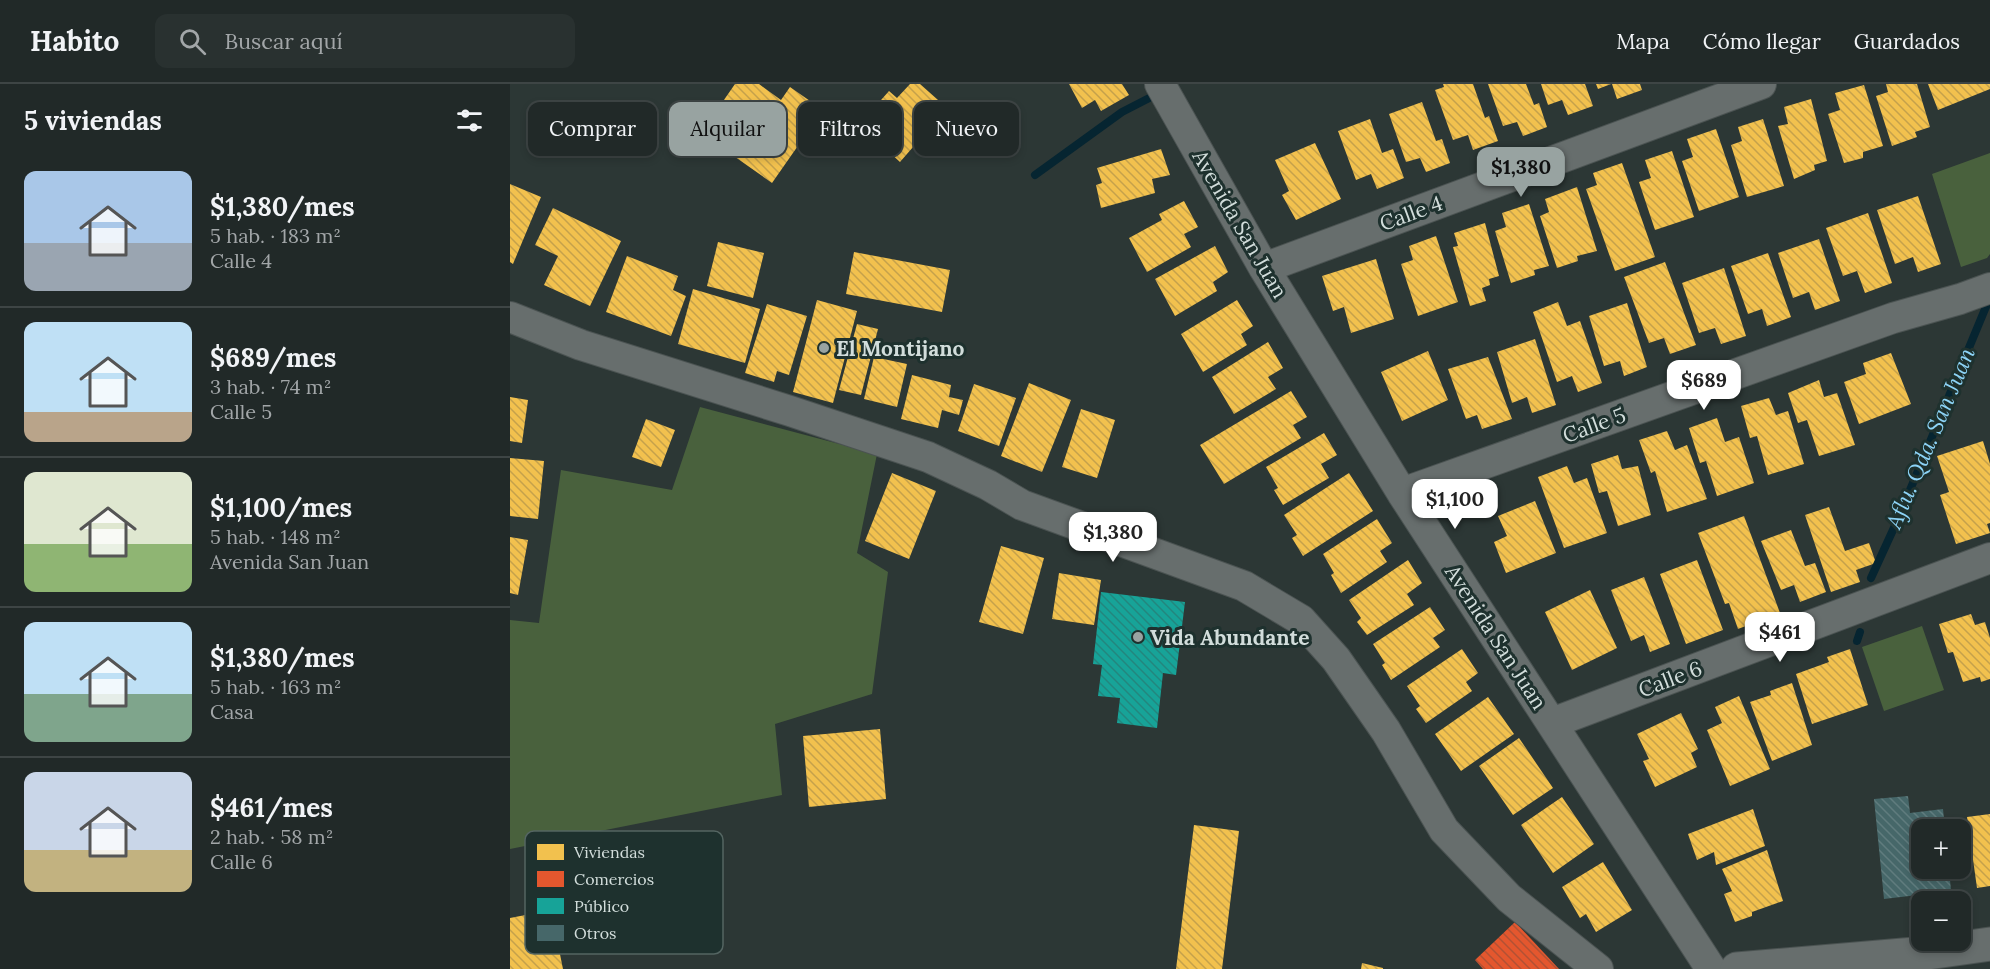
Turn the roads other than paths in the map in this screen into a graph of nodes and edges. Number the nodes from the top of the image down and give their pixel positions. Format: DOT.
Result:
graph roads {
  1 [pos="1761,84"];
  2 [pos="1166,95"];
  3 [pos="1264,268"];
  4 [pos="1990,288"];
  5 [pos="510,317"];
  6 [pos="1402,493"];
  7 [pos="1990,558"];
  8 [pos="1552,723"];
  9 [pos="1990,944"];
  10 [pos="1598,969"];
  11 [pos="1711,969"];
  12 [pos="1737,969"];
  1 -- 3 [label="street, Calle 4"];
  2 -- 3 [label="street, Avenida San Juan"];
  3 -- 6 [label="street, Avenida San Juan"];
  4 -- 6 [label="street, Calle 5"];
  5 -- 10 [label="street"];
  6 -- 8 [label="street, Avenida San Juan"];
  7 -- 8 [label="street, Calle 6"];
  8 -- 11 [label="street, Avenida San Juan"];
  9 -- 12 [label="street"];
}
